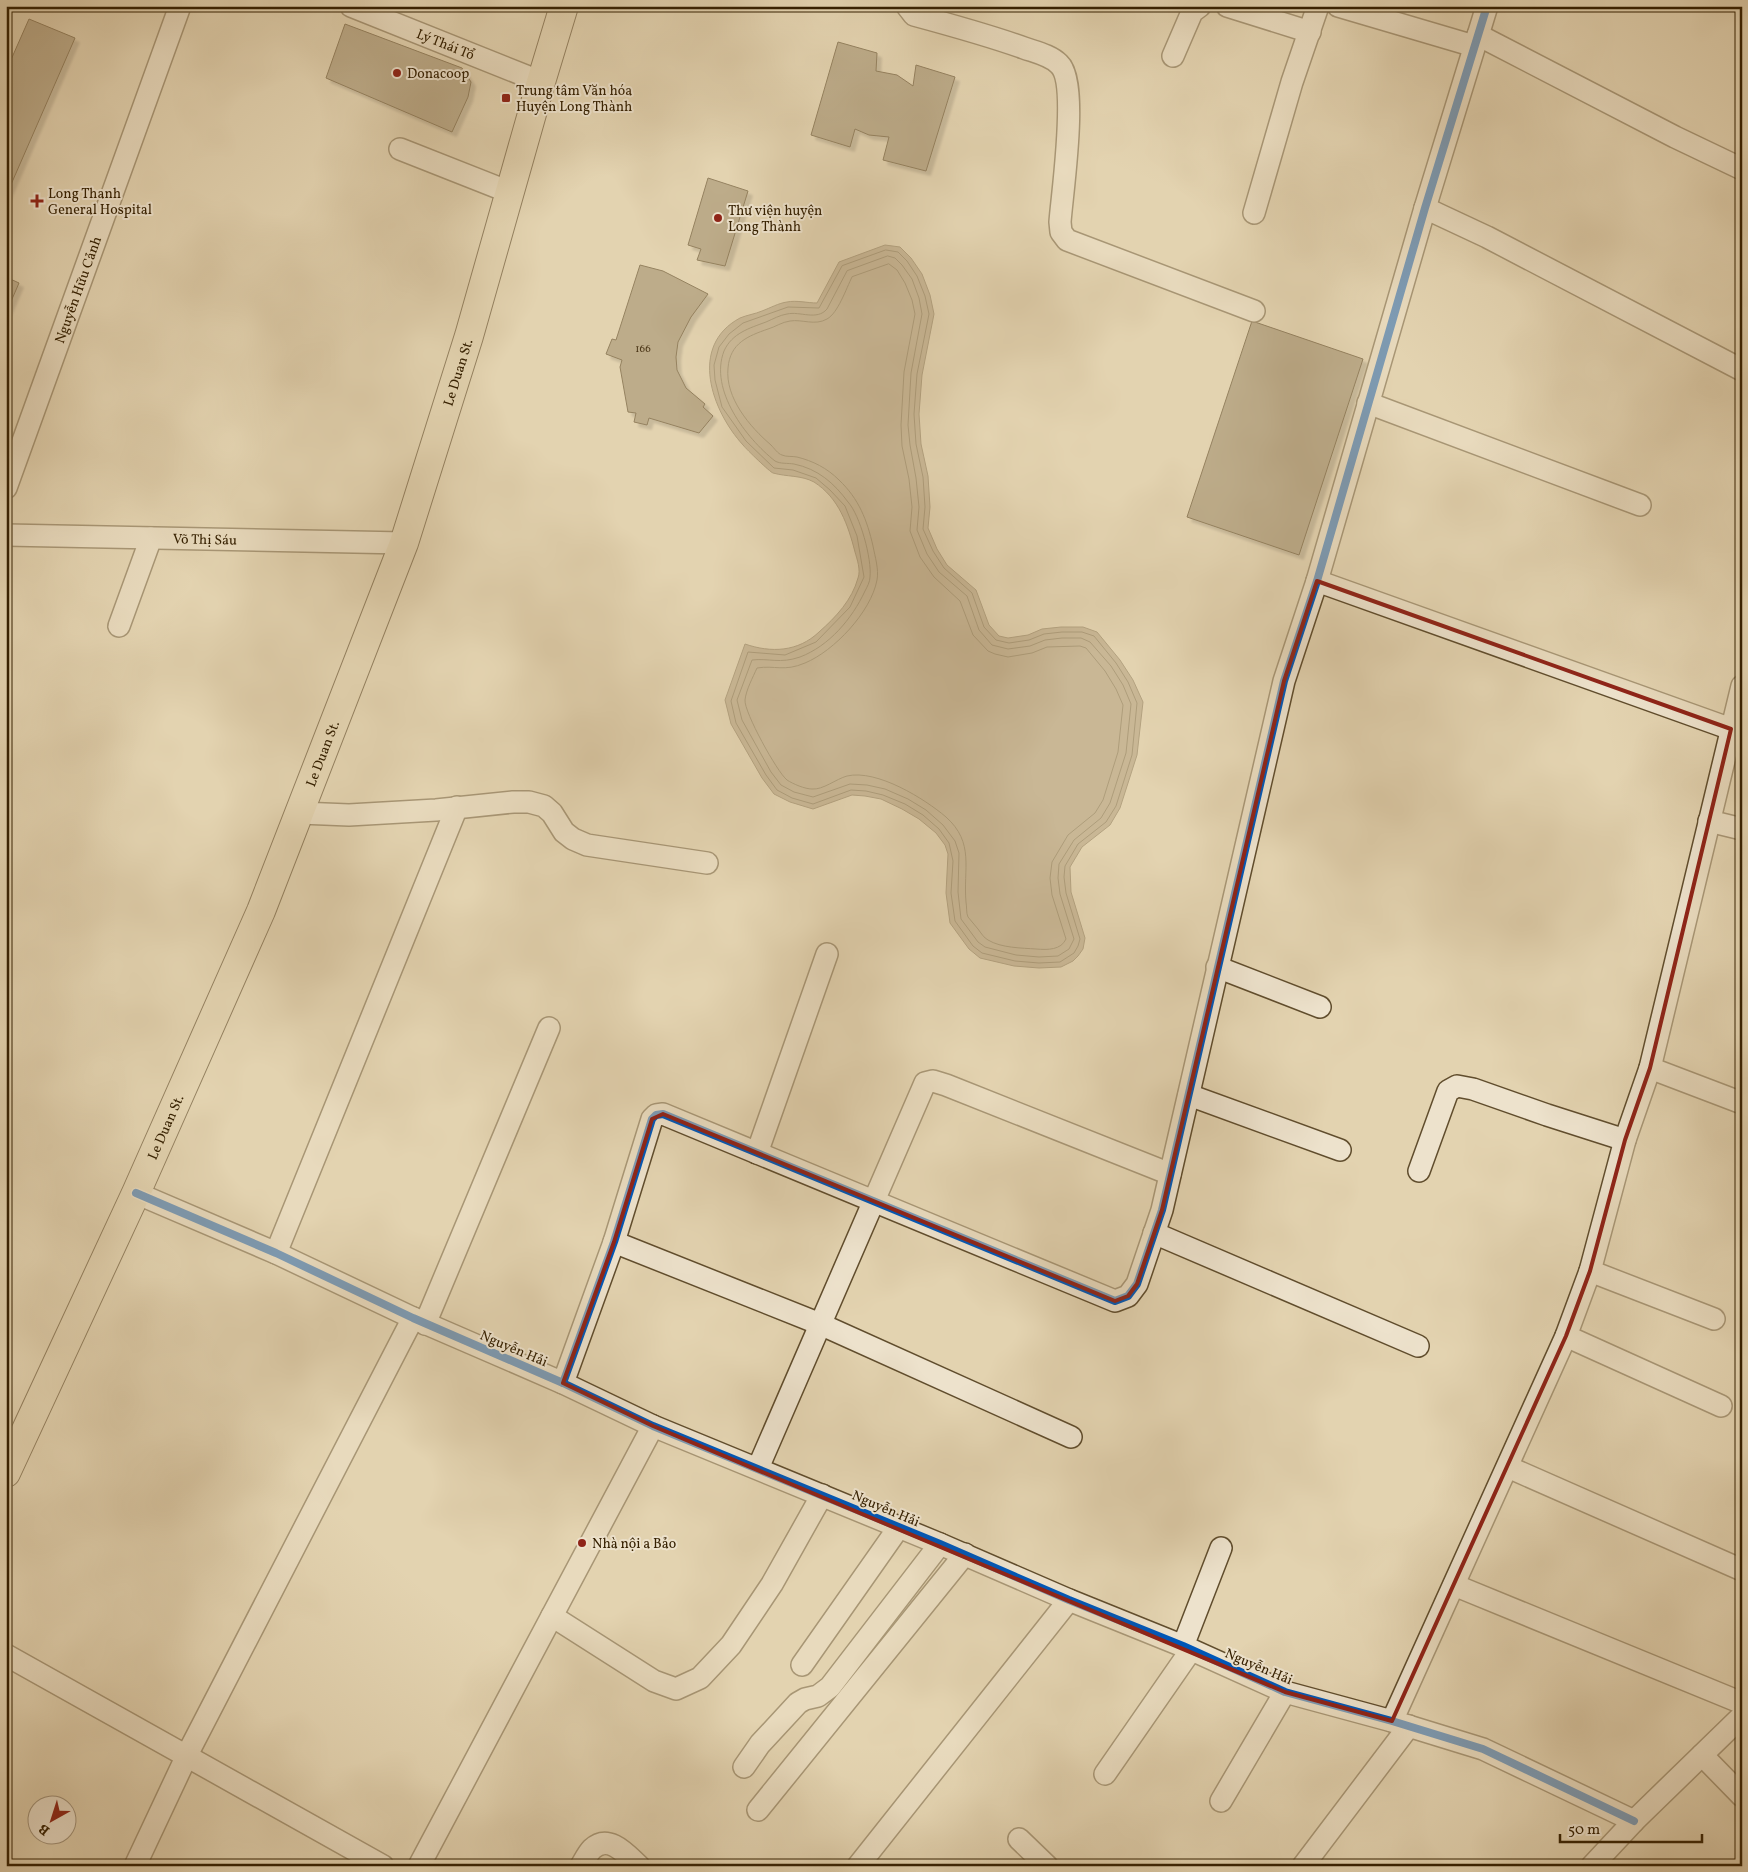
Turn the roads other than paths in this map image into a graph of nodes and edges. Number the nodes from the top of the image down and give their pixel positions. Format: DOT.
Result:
graph roads {
  1 [pos="180,6"];
  2 [pos="351,6"];
  3 [pos="564,6"];
  4 [pos="907,6"];
  5 [pos="1200,6"];
  6 [pos="1228,6"];
  7 [pos="1318,6"];
  8 [pos="1338,6"];
  9 [pos="1487,6"];
  10 [pos="1310,32"];
  11 [pos="1476,40"];
  12 [pos="1173,56"];
  13 [pos="540,82"];
  14 [pos="400,149"];
  15 [pos="1742,168"];
  16 [pos="509,192"];
  17 [pos="1425,208"];
  18 [pos="1254,213"];
  19 [pos="1254,311"];
  20 [pos="1742,370"];
  21 [pos="1368,403"];
  22 [pos="6,488"];
  23 [pos="1640,505"];
  24 [pos="6,535"];
  25 [pos="151,538"];
  26 [pos="404,543"];
  27 [pos="1317,581"];
  28 [pos="119,626"];
  29 [pos="1742,686"];
  30 [pos="1731,729"];
  31 [pos="457,807"];
  32 [pos="300,813"];
  33 [pos="1709,822"];
  34 [pos="1742,829"];
  35 [pos="707,863"];
  36 [pos="826,954"];
  37 [pos="1217,967"];
  38 [pos="1320,1007"];
  39 [pos="549,1028"];
  40 [pos="1650,1068"];
  41 [pos="1190,1094"];
  42 [pos="1742,1103"];
  43 [pos="1625,1140"];
  44 [pos="1340,1150"];
  45 [pos="757,1153"];
  46 [pos="1419,1171"];
  47 [pos="1170,1174"];
  48 [pos="136,1193"];
  49 [pos="873,1201"];
  50 [pos="1154,1233"];
  51 [pos="614,1242"];
  52 [pos="276,1253"];
  53 [pos="1590,1271"];
  54 [pos="1714,1319"];
  55 [pos="419,1321"];
  56 [pos="820,1324"];
  57 [pos="1566,1336"];
  58 [pos="1418,1346"];
  59 [pos="563,1383"];
  60 [pos="1721,1406"];
  61 [pos="653,1426"];
  62 [pos="1071,1436"];
  63 [pos="1508,1467"];
  64 [pos="758,1468"];
  65 [pos="6,1473"];
  66 [pos="822,1495"];
  67 [pos="899,1527"];
  68 [pos="940,1544"];
  69 [pos="1221,1548"];
  70 [pos="965,1554"];
  71 [pos="1742,1570"];
  72 [pos="1454,1585"];
  73 [pos="1069,1600"];
  74 [pos="552,1616"];
  75 [pos="1187,1648"];
  76 [pos="6,1655"];
  77 [pos="802,1665"];
  78 [pos="1285,1692"];
  79 [pos="1742,1703"];
  80 [pos="1742,1716"];
  81 [pos="1400,1724"];
  82 [pos="187,1755"];
  83 [pos="1702,1755"];
  84 [pos="744,1767"];
  85 [pos="1105,1774"];
  86 [pos="1742,1796"];
  87 [pos="1221,1801"];
  88 [pos="758,1810"];
  89 [pos="1634,1821"];
  90 [pos="1018,1839"];
  91 [pos="135,1866"];
  92 [pos="383,1866"];
  93 [pos="419,1866"];
  94 [pos="581,1866"];
  95 [pos="640,1866"];
  96 [pos="858,1866"];
  97 [pos="1048,1866"];
  98 [pos="1304,1866"];
  99 [pos="1592,1866"];
  1 -- 22 [label="street, Nguyễn Hữu Cảnh"];
  2 -- 13 [label="street, Lý Thái Tổ"];
  3 -- 13 [label="main road, Le Duan St."];
  4 -- 19 [label="street"];
  5 -- 12 [label="street"];
  6 -- 10 [label="street"];
  7 -- 10 [label="street"];
  8 -- 11 [label="street"];
  9 -- 11 [label="street"];
  10 -- 18 [label="street"];
  11 -- 15 [label="street"];
  11 -- 17 [label="street"];
  13 -- 16 [label="main road, Le Duan St."];
  14 -- 16 [label="street"];
  16 -- 26 [label="main road, Le Duan St."];
  17 -- 20 [label="street"];
  17 -- 21 [label="street"];
  21 -- 23 [label="street"];
  21 -- 27 [label="street"];
  24 -- 25 [label="street, Võ Thị Sáu"];
  25 -- 26 [label="street, Võ Thị Sáu"];
  25 -- 28 [label="street"];
  26 -- 32 [label="main road, Le Duan St."];
  27 -- 30 [label="street"];
  27 -- 37 [label="street"];
  29 -- 30 [label="street"];
  30 -- 33 [label="street"];
  31 -- 32 [label="street"];
  31 -- 35 [label="street"];
  31 -- 52 [label="street"];
  32 -- 48 [label="main road, Le Duan St."];
  33 -- 34 [label="street"];
  33 -- 40 [label="street"];
  36 -- 45 [label="street"];
  37 -- 38 [label="street"];
  37 -- 41 [label="street"];
  39 -- 55 [label="street"];
  40 -- 42 [label="street"];
  40 -- 43 [label="street"];
  41 -- 44 [label="street"];
  41 -- 47 [label="street"];
  43 -- 46 [label="street"];
  43 -- 53 [label="street"];
  45 -- 49 [label="street"];
  45 -- 51 [label="street"];
  47 -- 49 [label="street"];
  47 -- 50 [label="street"];
  48 -- 52 [label="street, Nguyễn Hải"];
  48 -- 65 [label="main road, Le Duan St."];
  49 -- 50 [label="street"];
  49 -- 56 [label="street"];
  50 -- 58 [label="street"];
  51 -- 56 [label="street"];
  51 -- 59 [label="street"];
  52 -- 55 [label="street, Nguyễn Hải"];
  53 -- 54 [label="street"];
  53 -- 57 [label="street"];
  55 -- 59 [label="street, Nguyễn Hải"];
  55 -- 82 [label="street"];
  56 -- 62 [label="street"];
  56 -- 64 [label="street"];
  57 -- 60 [label="street"];
  57 -- 63 [label="street"];
  59 -- 61 [label="street, Nguyễn Hải"];
  61 -- 64 [label="street, Nguyễn Hải"];
  61 -- 74 [label="street"];
  63 -- 71 [label="street"];
  63 -- 72 [label="street"];
  64 -- 66 [label="street, Nguyễn Hải"];
  66 -- 67 [label="street, Nguyễn Hải"];
  66 -- 74 [label="street"];
  67 -- 68 [label="street, Nguyễn Hải"];
  67 -- 77 [label="street"];
  68 -- 70 [label="street, Nguyễn Hải"];
  68 -- 84 [label="street"];
  69 -- 75 [label="street"];
  70 -- 73 [label="street, Nguyễn Hải"];
  70 -- 88 [label="street"];
  72 -- 79 [label="street"];
  72 -- 81 [label="street"];
  73 -- 75 [label="street, Nguyễn Hải"];
  73 -- 96 [label="street"];
  74 -- 93 [label="street"];
  75 -- 78 [label="street, Nguyễn Hải"];
  75 -- 85 [label="street"];
  76 -- 82 [label="street"];
  78 -- 81 [label="street, Nguyễn Hải"];
  78 -- 87 [label="street"];
  80 -- 83 [label="street"];
  81 -- 89 [label="street, Nguyễn Hải"];
  81 -- 98 [label="street"];
  82 -- 91 [label="street"];
  82 -- 92 [label="street"];
  83 -- 86 [label="street"];
  83 -- 89 [label="street"];
  89 -- 99 [label="street"];
  90 -- 97 [label="street"];
  94 -- 95 [label="street"];
}
